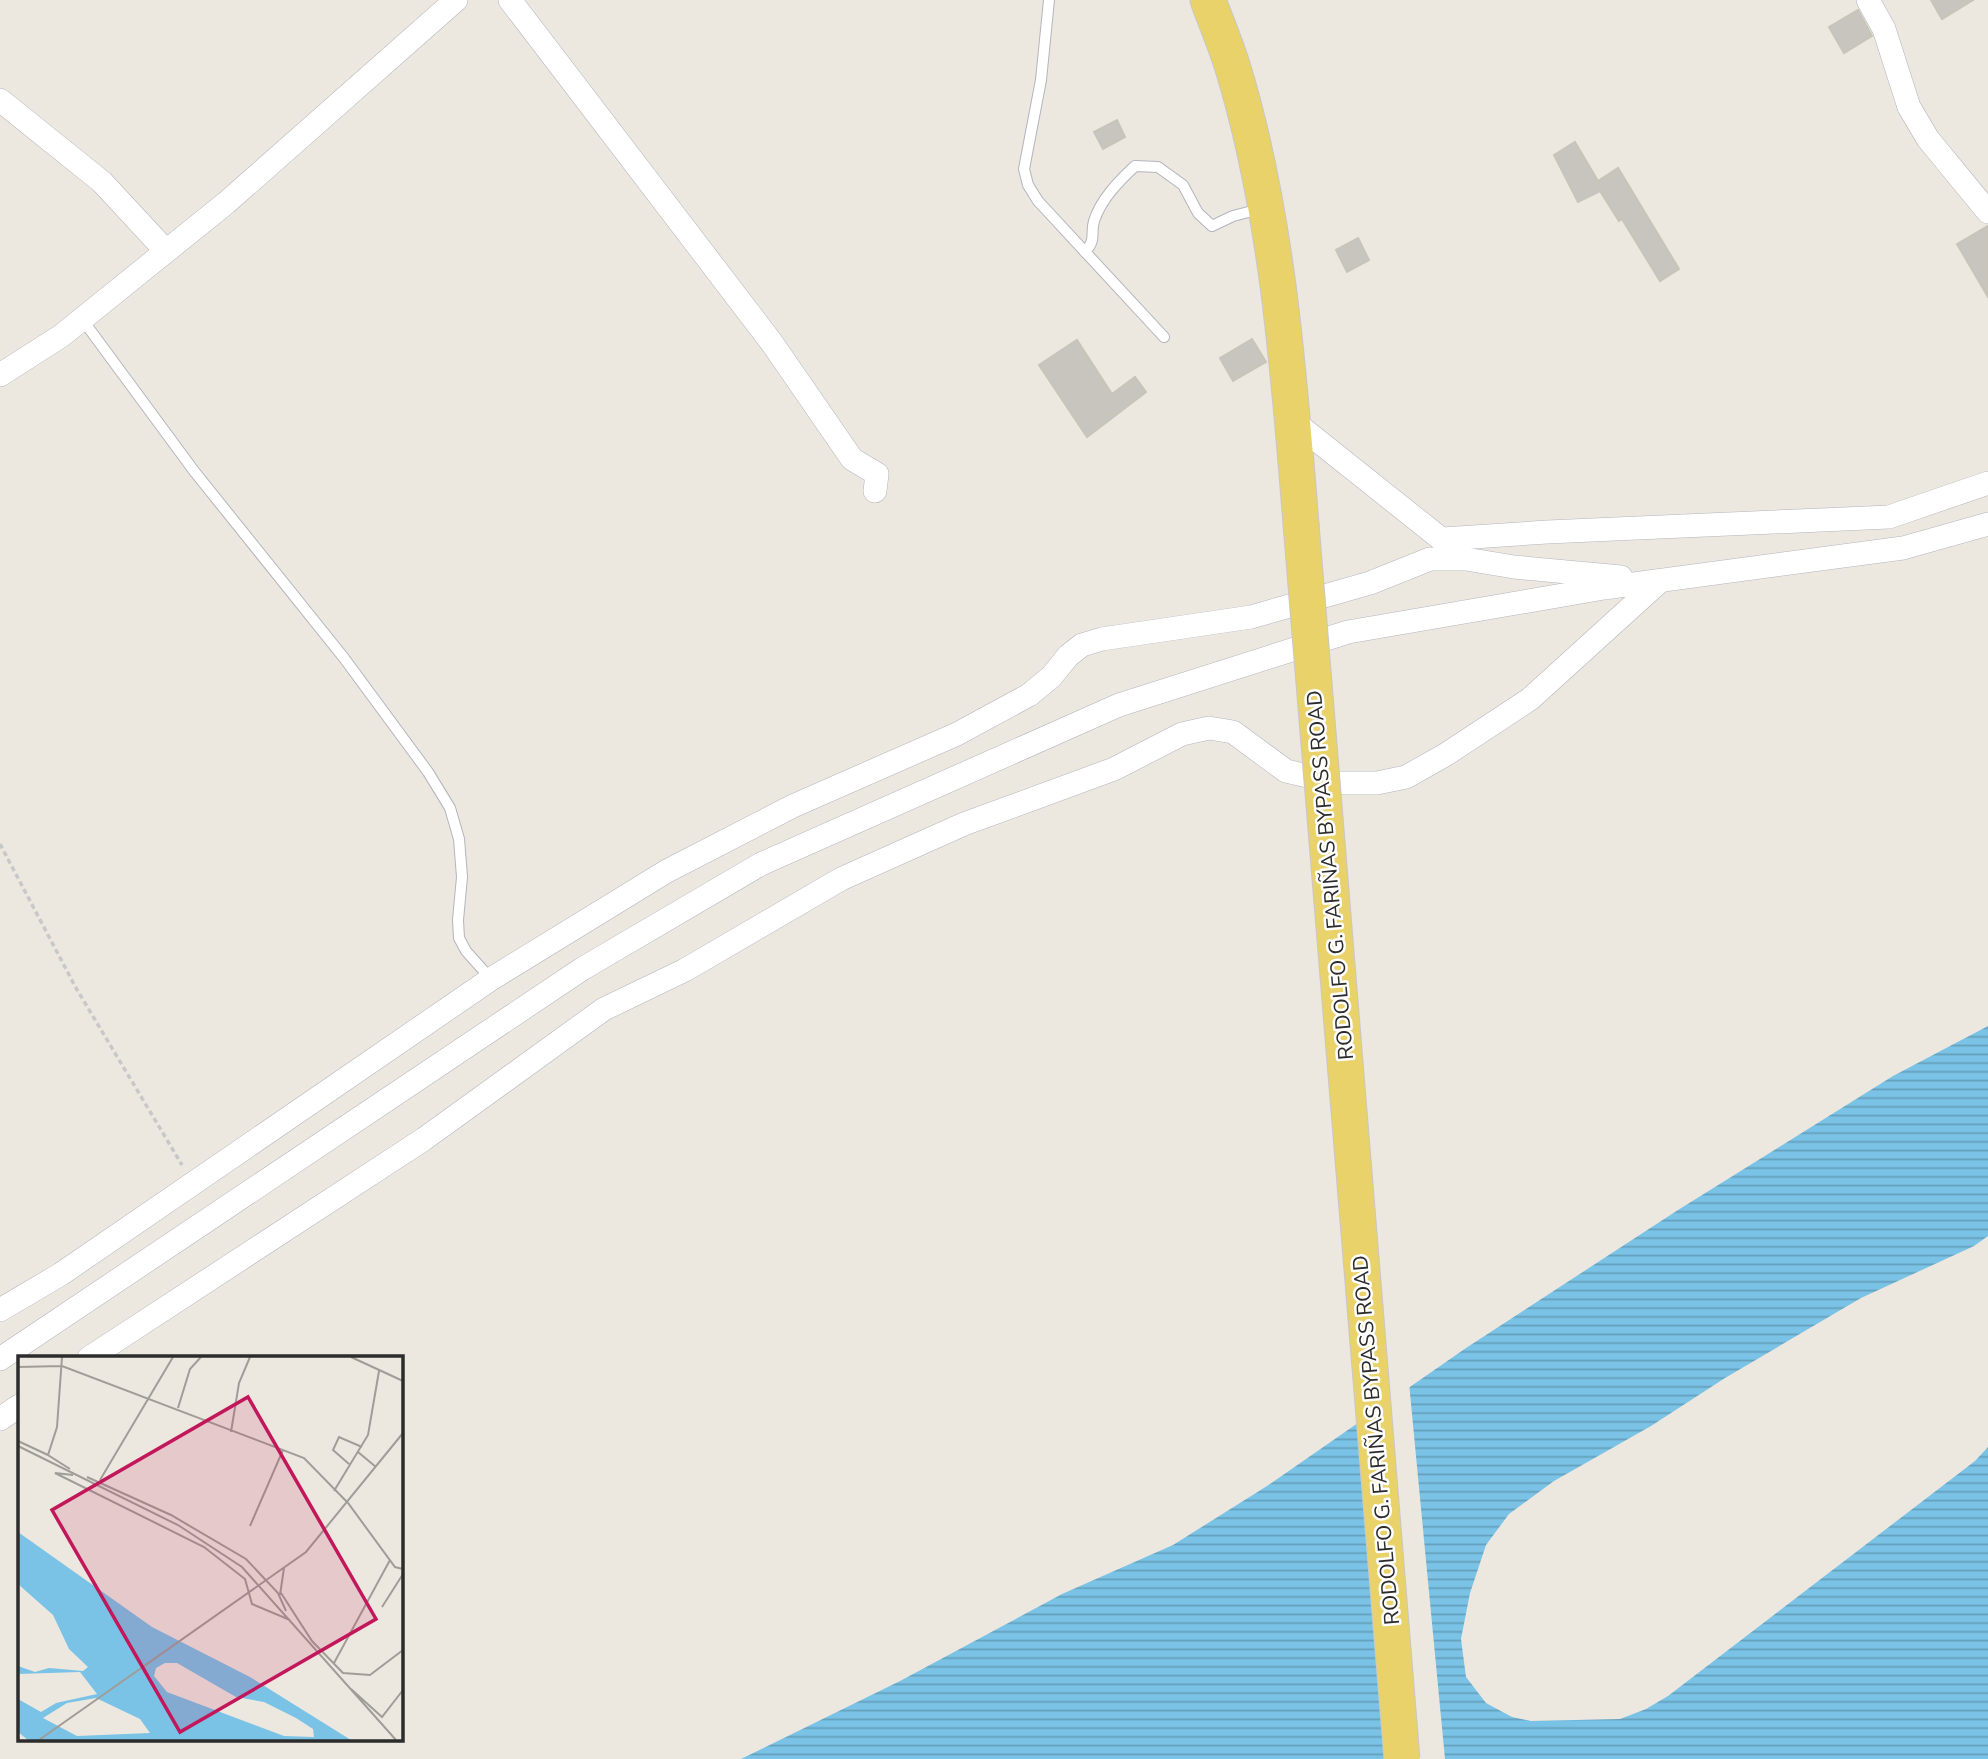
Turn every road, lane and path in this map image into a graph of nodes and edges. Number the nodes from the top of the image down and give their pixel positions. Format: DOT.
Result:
graph roads {
  1 [pos="456,0"];
  2 [pos="510,0"];
  3 [pos="1049,0"];
  4 [pos="1208,0"];
  5 [pos="1868,0"];
  6 [pos="0,100"];
  7 [pos="1265,208"];
  8 [pos="1988,212"];
  9 [pos="166,251"];
  10 [pos="1086,252"];
  11 [pos="82,319"];
  12 [pos="1164,337"];
  13 [pos="0,375"];
  14 [pos="1293,421"];
  15 [pos="1988,483"];
  16 [pos="875,491"];
  17 [pos="1988,524"];
  18 [pos="1443,539"];
  19 [pos="1466,559"];
  20 [pos="1660,581"];
  21 [pos="0,844"];
  22 [pos="491,979"];
  23 [pos="192,1183"];
  24 [pos="0,1310"];
  25 [pos="92,1356"];
  26 [pos="0,1359"];
  27 [pos="18,1407"];
  28 [pos="0,1419"];
  29 [pos="1402,1759"];
  1 -- 9 [label="street"];
  2 -- 16 [label="street"];
  3 -- 10 [label="lane"];
  4 -- 7 [label="main road, RODOLFO G. FARIÑAS BYPASS ROAD"];
  5 -- 8 [label="street"];
  6 -- 9 [label="street"];
  7 -- 10 [label="lane"];
  7 -- 14 [label="main road, RODOLFO G. FARIÑAS BYPASS ROAD"];
  9 -- 11 [label="street"];
  10 -- 12 [label="lane"];
  11 -- 13 [label="street"];
  11 -- 22 [label="lane"];
  14 -- 18 [label="street"];
  14 -- 29 [label="main road, RODOLFO G. FARIÑAS BYPASS ROAD, bridge"];
  15 -- 18 [label="street"];
  17 -- 20 [label="street"];
  18 -- 19 [label="street"];
  19 -- 20 [label="street"];
  19 -- 22 [label="street"];
  20 -- 25 [label="street"];
  20 -- 26 [label="street"];
  21 -- 23 [label="path"];
  22 -- 23 [label="street"];
  23 -- 24 [label="street"];
  27 -- 28 [label="street"];
}
